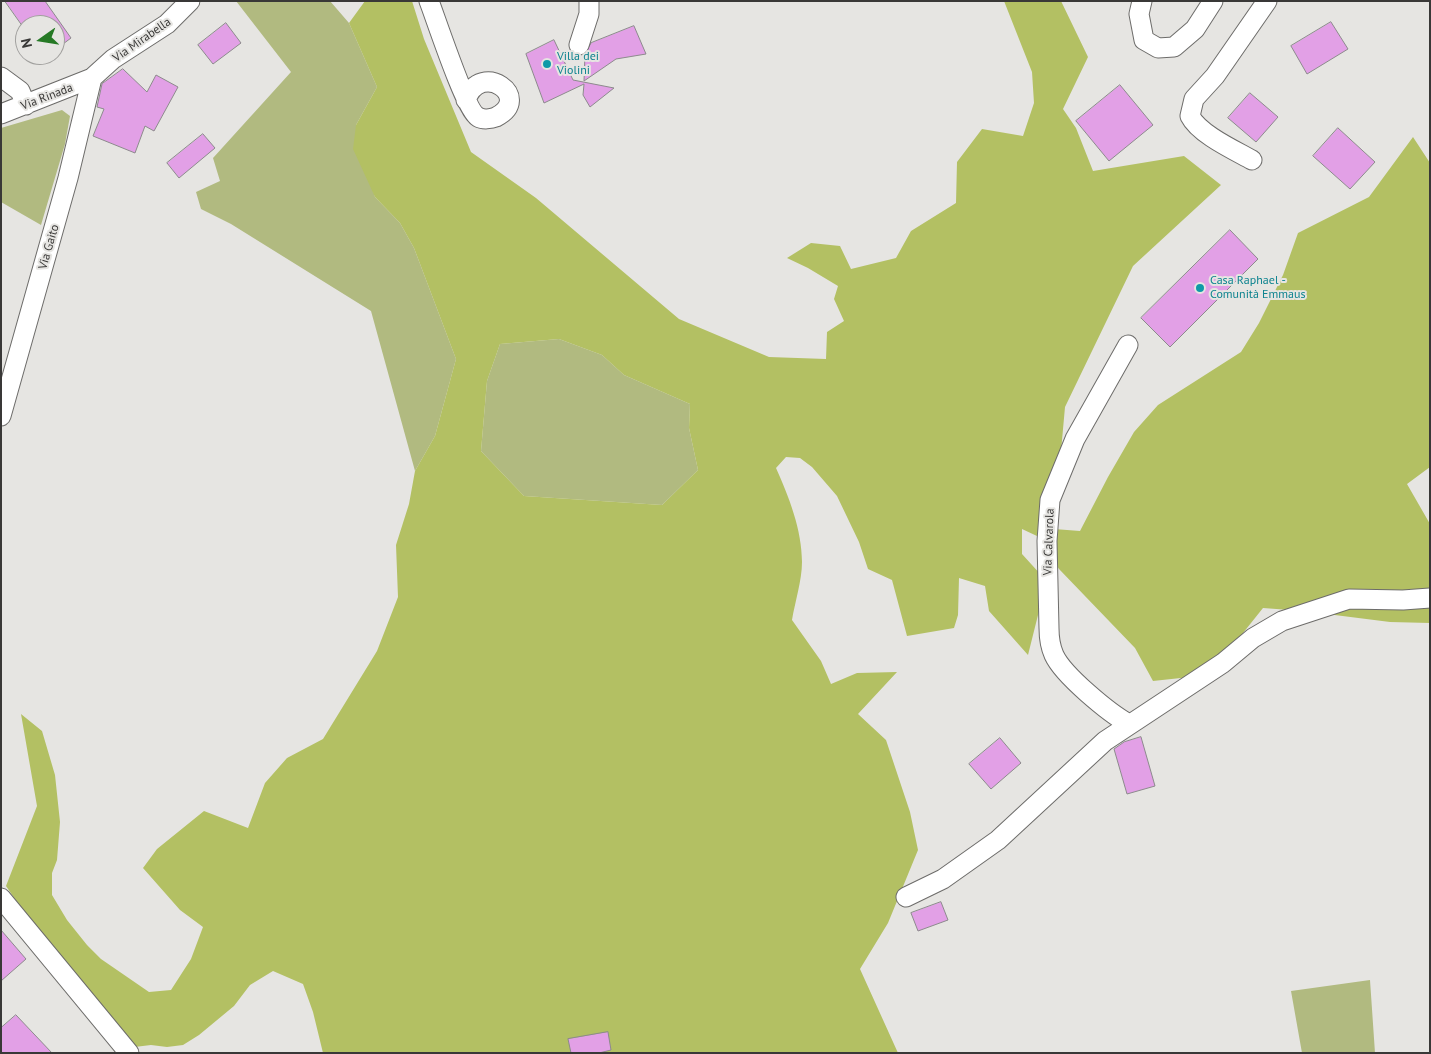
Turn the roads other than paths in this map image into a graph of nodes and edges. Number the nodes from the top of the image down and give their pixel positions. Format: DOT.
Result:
graph roads {
  1 [pos="190,1"];
  2 [pos="429,1"];
  3 [pos="589,1"];
  4 [pos="1142,1"];
  5 [pos="1213,1"];
  6 [pos="1267,1"];
  7 [pos="579,46"];
  8 [pos="1,77"];
  9 [pos="92,78"];
  10 [pos="466,100"];
  11 [pos="26,105"];
  12 [pos="1,114"];
  13 [pos="1252,160"];
  14 [pos="1128,345"];
  15 [pos="1,416"];
  16 [pos="1430,598"];
  17 [pos="1128,724"];
  18 [pos="906,897"];
  19 [pos="1,898"];
  20 [pos="130,1053"];
  1 -- 9 [label="street, Via Mirabella"];
  2 -- 10 [label="street"];
  3 -- 7 [label="street"];
  4 -- 5 [label="street"];
  6 -- 13 [label="street"];
  8 -- 11 [label="street"];
  9 -- 11 [label="street, Via Rinada"];
  9 -- 15 [label="street, Via Gaito"];
  11 -- 12 [label="street, Via Rinada"];
  14 -- 17 [label="street, Via Calvarola"];
  16 -- 17 [label="street"];
  17 -- 18 [label="street"];
  19 -- 20 [label="street"];
}
